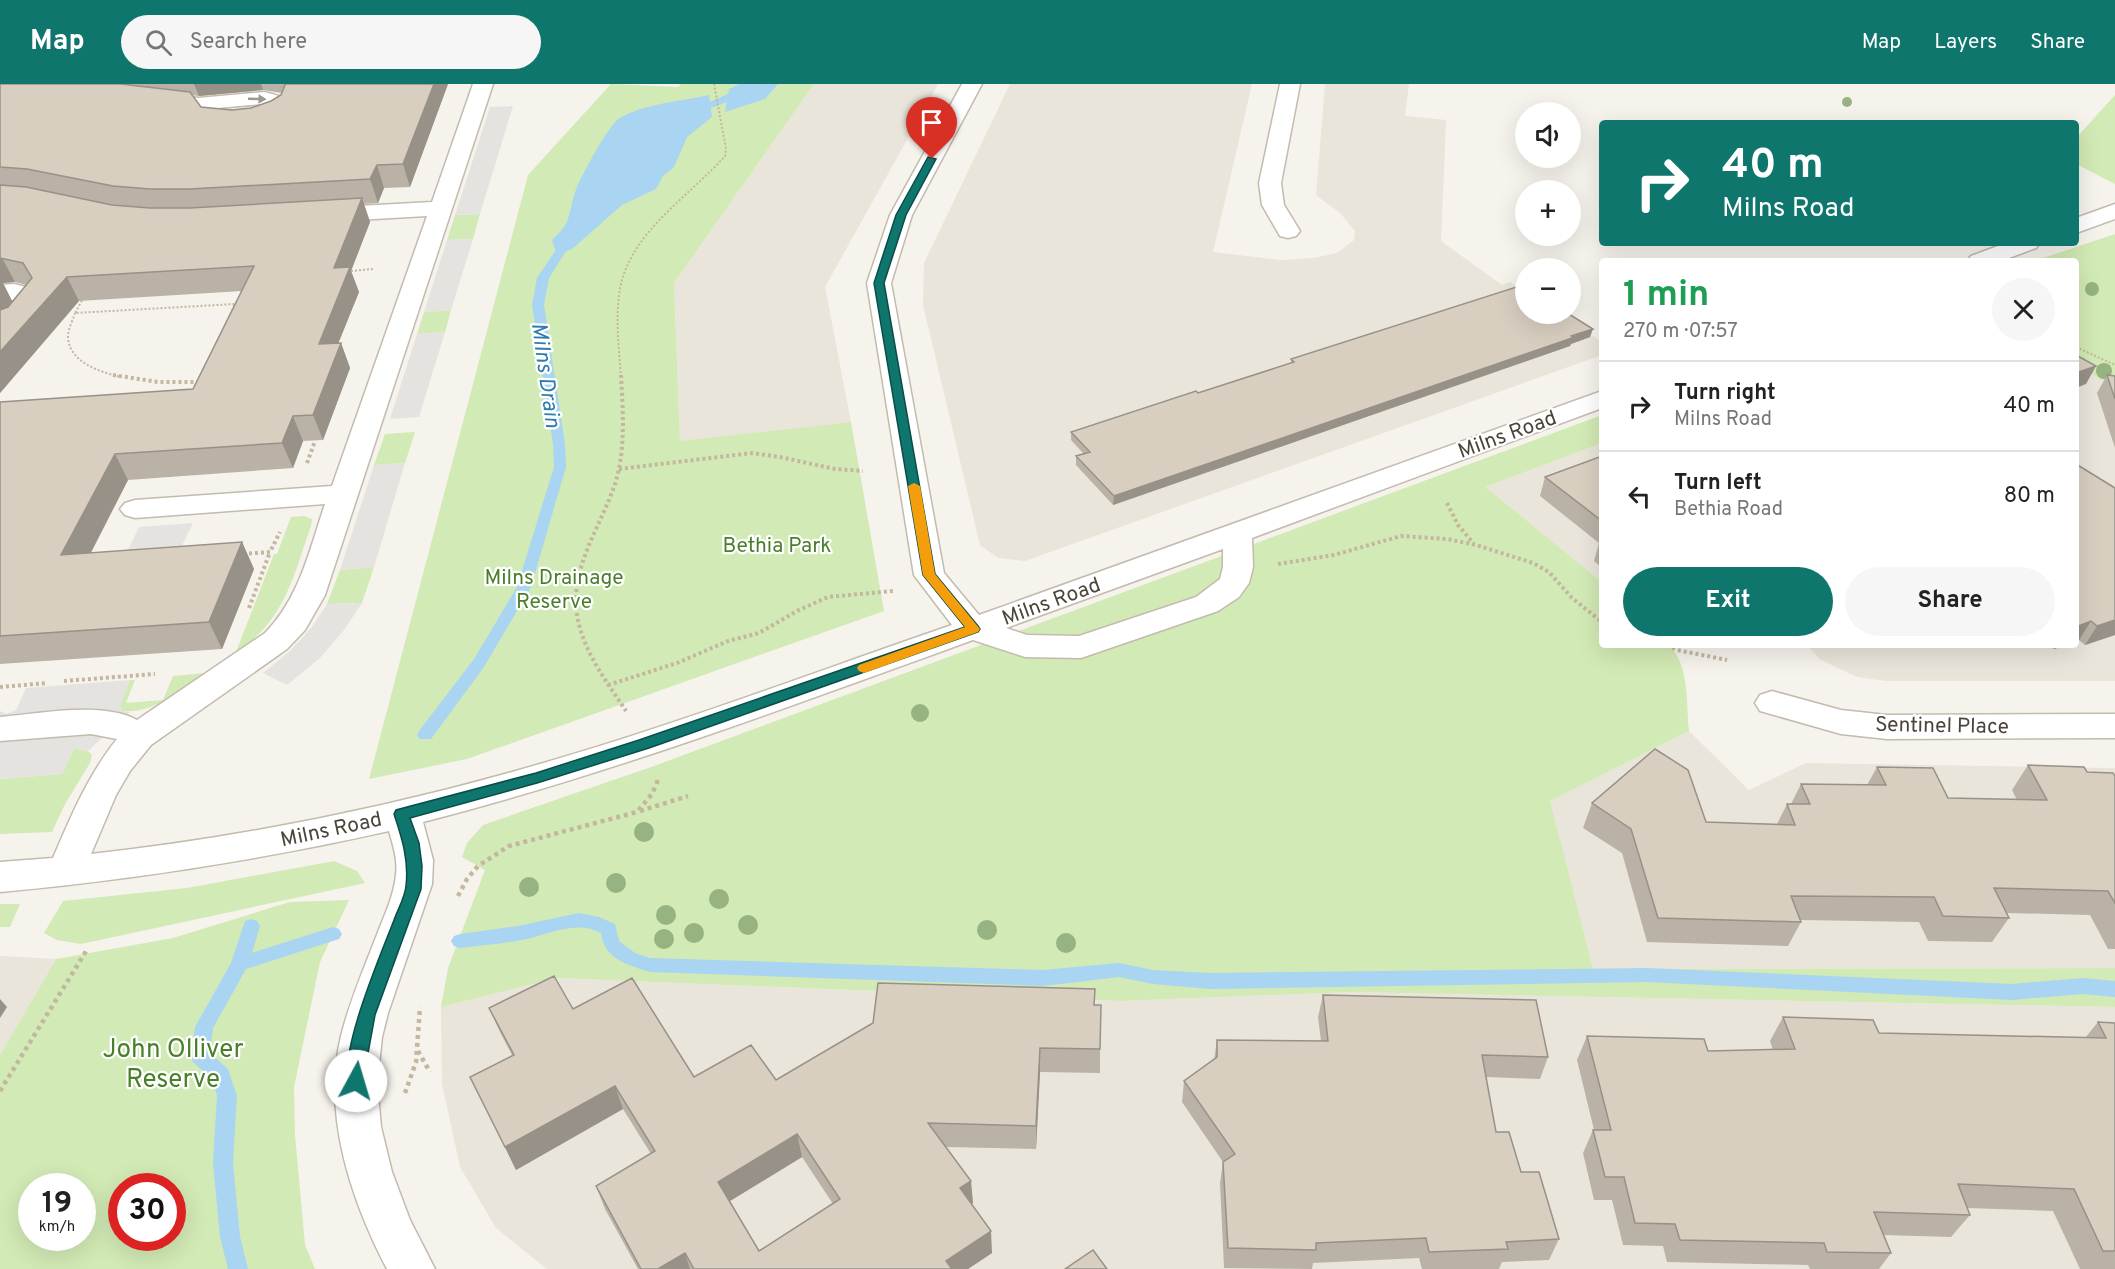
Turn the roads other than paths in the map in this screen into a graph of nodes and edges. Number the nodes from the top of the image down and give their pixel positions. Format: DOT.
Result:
graph roads {
  1 [pos="483,84"];
  2 [pos="972,84"];
  3 [pos="1290,84"];
  4 [pos="135,98"];
  5 [pos="199,104"];
  6 [pos="440,208"];
  7 [pos="2115,211"];
  8 [pos="302,216"];
  9 [pos="2079,225"];
  10 [pos="1288,231"];
  11 [pos="2020,246"];
  12 [pos="1987,258"];
  13 [pos="0,292"];
  14 [pos="0,330"];
  15 [pos="1599,400"];
  16 [pos="344,494"];
  17 [pos="135,510"];
  18 [pos="1237,549"];
  19 [pos="973,629"];
  20 [pos="1772,703"];
  21 [pos="2115,726"];
  22 [pos="0,729"];
  23 [pos="139,736"];
  24 [pos="402,814"];
  25 [pos="65,872"];
  26 [pos="0,877"];
  27 [pos="412,1269"];
  1 -- 6 [label="street"];
  2 -- 19 [label="street"];
  3 -- 10 [label="street"];
  4 -- 5 [label="street"];
  6 -- 8 [label="street"];
  6 -- 16 [label="street"];
  7 -- 9 [label="street"];
  11 -- 12 [label="street"];
  13 -- 14 [label="street"];
  15 -- 18 [label="street, Milns Road"];
  16 -- 17 [label="street"];
  16 -- 23 [label="street"];
  18 -- 19 [label="street, Milns Road"];
  18 -- 19 [label="street"];
  19 -- 24 [label="street, Milns Road"];
  20 -- 21 [label="street, Sentinel Place"];
  22 -- 23 [label="street"];
  23 -- 25 [label="street"];
  24 -- 25 [label="street, Milns Road"];
  24 -- 27 [label="street"];
  25 -- 26 [label="street, Milns Road"];
}
